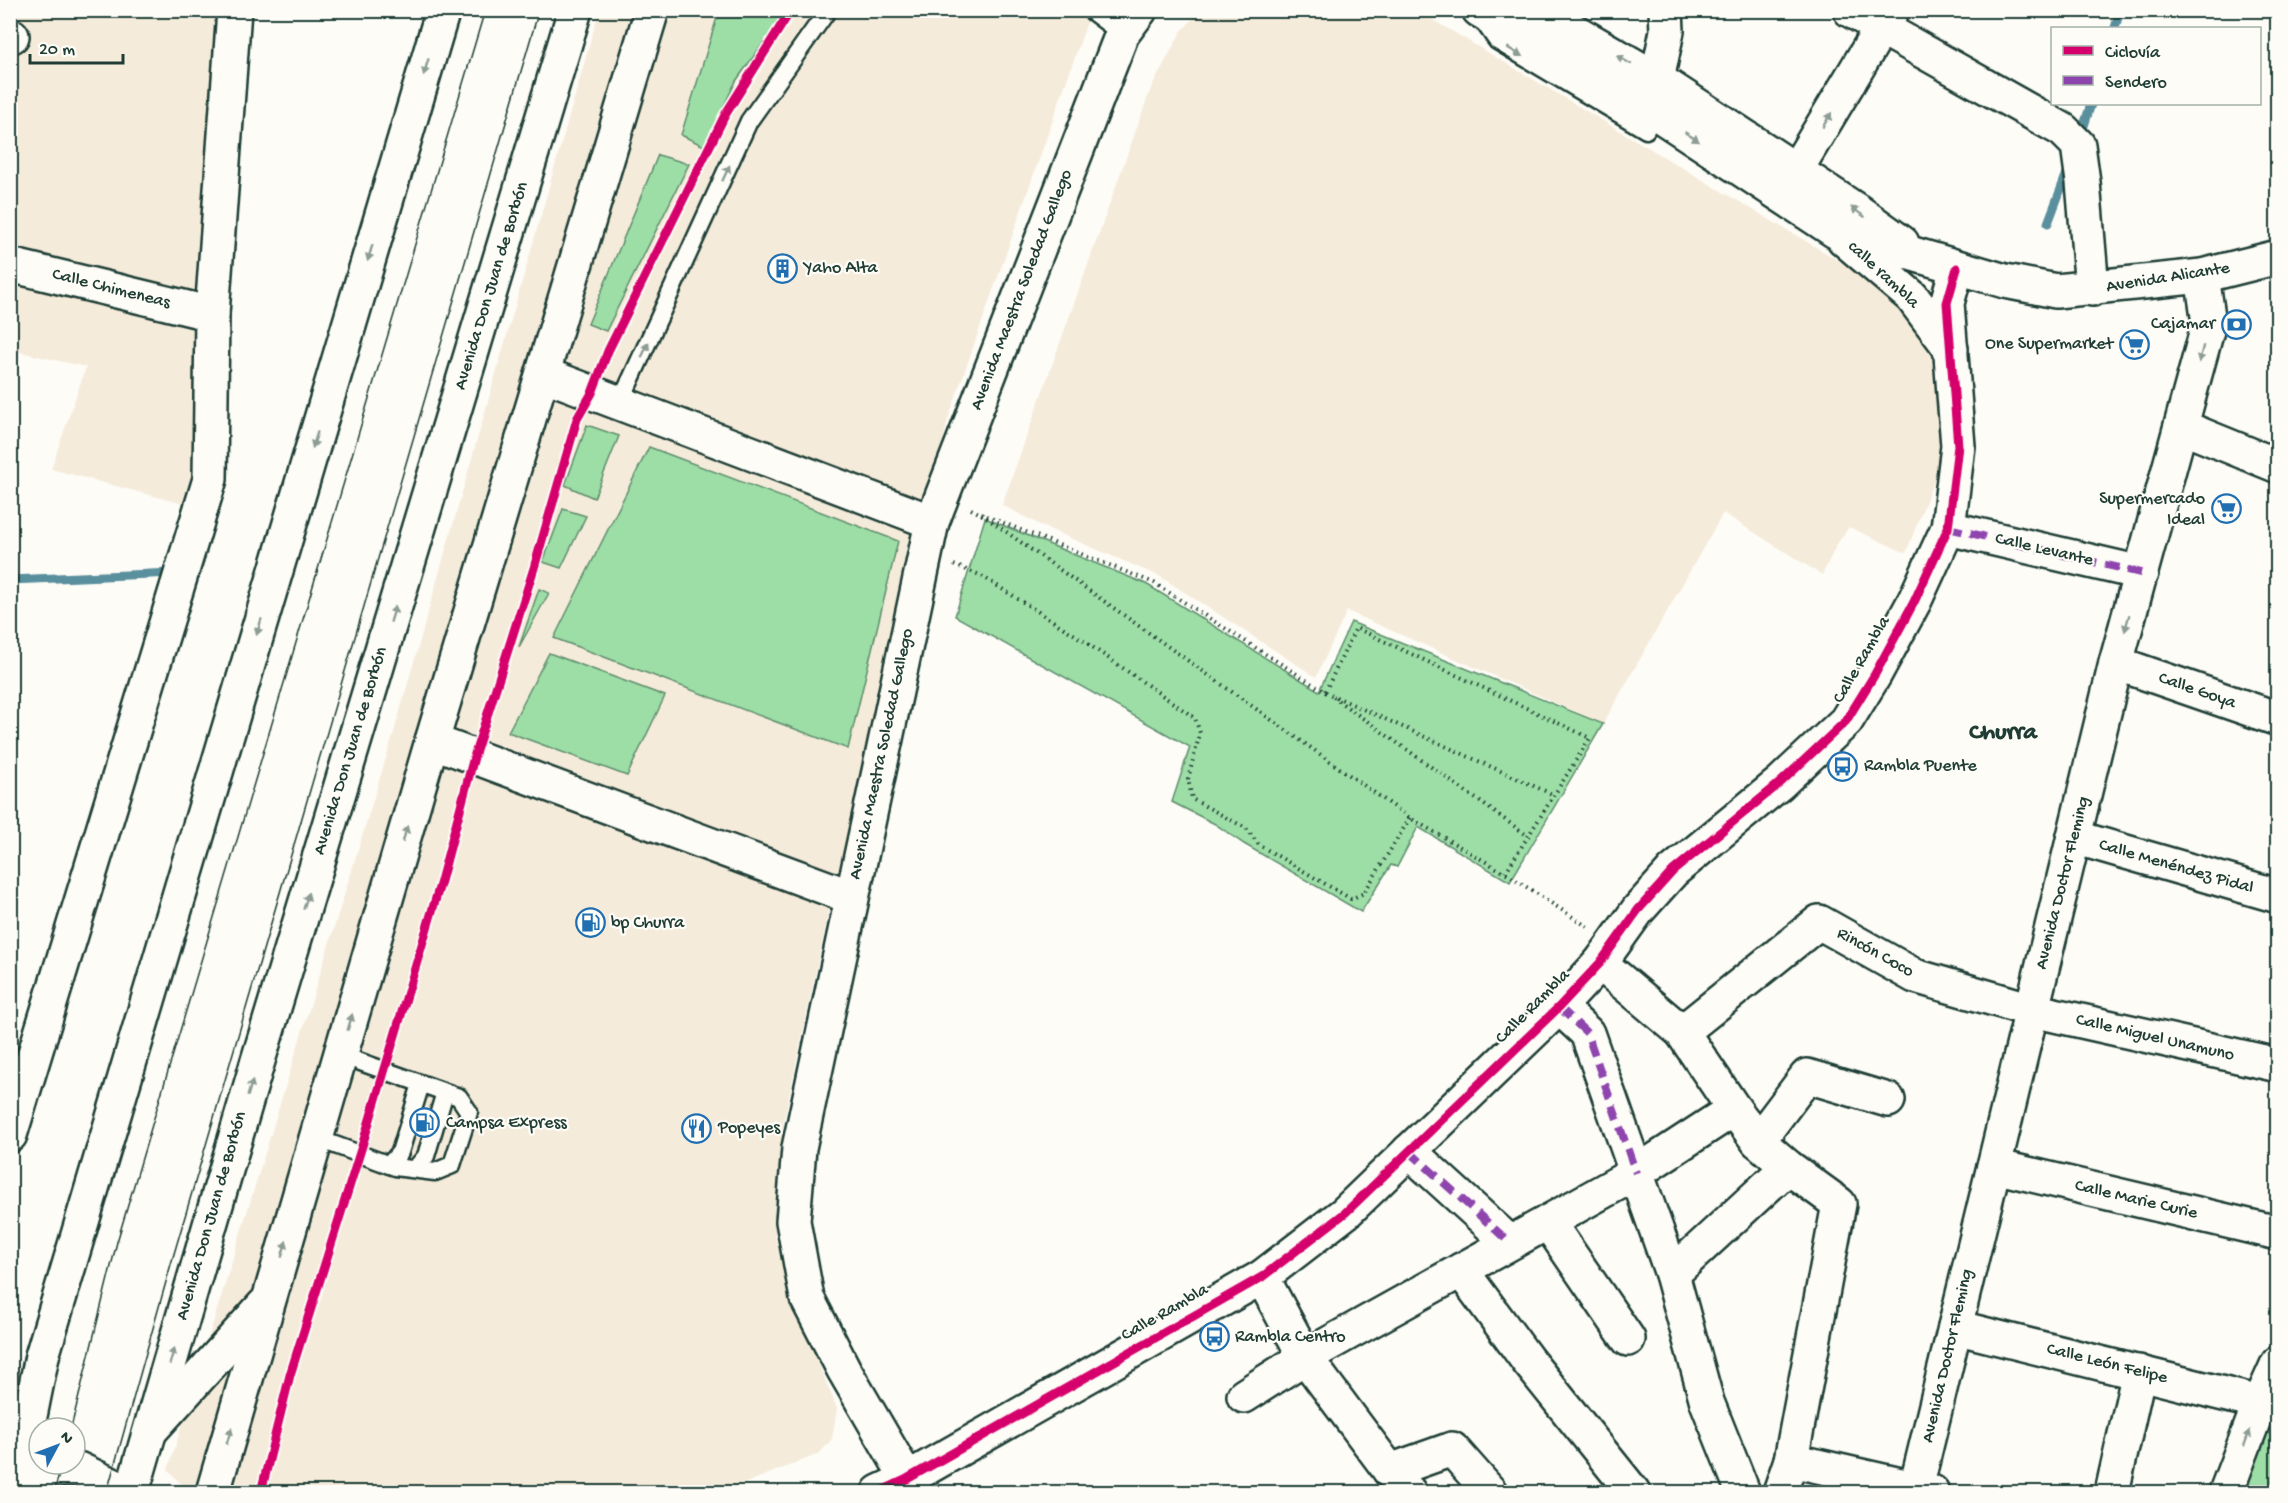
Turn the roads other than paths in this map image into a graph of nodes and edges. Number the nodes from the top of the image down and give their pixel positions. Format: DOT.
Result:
graph roads {
  1 [pos="234,10"];
  2 [pos="443,10"];
  3 [pos="575,10"];
  4 [pos="652,10"];
  5 [pos="828,10"];
  6 [pos="1090,10"];
  7 [pos="1477,10"];
  8 [pos="1538,10"];
  9 [pos="1666,10"];
  10 [pos="1850,10"];
  11 [pos="1128,18"];
  12 [pos="1887,20"];
  13 [pos="1657,78"];
  14 [pos="1651,110"];
  15 [pos="1796,170"];
  16 [pos="1835,231"];
  17 [pos="2277,257"];
  18 [pos="1923,258"];
  19 [pos="10,265"];
  20 [pos="1958,268"];
  21 [pos="2202,276"];
  22 [pos="2092,289"];
  23 [pos="212,314"];
  24 [pos="1952,349"];
  25 [pos="543,374"];
  26 [pos="620,403"];
  27 [pos="2182,427"];
  28 [pos="2277,466"];
  29 [pos="937,509"];
  30 [pos="1948,528"];
  31 [pos="2140,573"];
  32 [pos="2116,663"];
  33 [pos="2277,719"];
  34 [pos="432,741"];
  35 [pos="2074,837"];
  36 [pos="2277,896"];
  37 [pos="851,897"];
  38 [pos="1607,953"];
  39 [pos="1558,1007"];
  40 [pos="2032,1010"];
  41 [pos="1682,1032"];
  42 [pos="341,1055"];
  43 [pos="2277,1065"];
  44 [pos="421,1084"];
  45 [pos="445,1092"];
  46 [pos="1888,1100"];
  47 [pos="1734,1109"];
  48 [pos="10,1135"];
  49 [pos="316,1138"];
  50 [pos="1758,1141"];
  51 [pos="1409,1151"];
  52 [pos="388,1165"];
  53 [pos="1788,1167"];
  54 [pos="1994,1167"];
  55 [pos="415,1169"];
  56 [pos="1636,1173"];
  57 [pos="1548,1222"];
  58 [pos="2277,1233"];
  59 [pos="1509,1242"];
  60 [pos="1461,1270"];
  61 [pos="1672,1274"];
  62 [pos="1262,1277"];
  63 [pos="269,1299"];
  64 [pos="1955,1327"];
  65 [pos="1628,1340"];
  66 [pos="1305,1357"];
  67 [pos="2277,1363"];
  68 [pos="2139,1372"];
  69 [pos="1244,1396"];
  70 [pos="2260,1403"];
  71 [pos="151,1430"];
  72 [pos="1791,1460"];
  73 [pos="14,1479"];
  74 [pos="1399,1482"];
  75 [pos="900,1488"];
  76 [pos="1921,1491"];
  77 [pos="127,1492"];
  78 [pos="132,1492"];
  79 [pos="213,1492"];
  80 [pos="1490,1492"];
  81 [pos="1633,1492"];
  82 [pos="1743,1492"];
  83 [pos="1779,1492"];
  84 [pos="2112,1492"];
  85 [pos="2226,1492"];
  1 -- 23 [label="street"];
  2 -- 73 [label="street, one-way"];
  71 -- 3 [label="street, Avenida Don Juan de Borbón, one-way"];
  4 -- 25 [label="street"];
  26 -- 5 [label="lane, one-way"];
  6 -- 11 [label="lane"];
  7 -- 14 [label="street, one-way"];
  13 -- 8 [label="street, one-way"];
  9 -- 13 [label="street"];
  10 -- 12 [label="street"];
  11 -- 29 [label="street, Avenida Maestra Soledad Gallego"];
  15 -- 12 [label="street, one-way"];
  12 -- 22 [label="street"];
  13 -- 14 [label="street"];
  13 -- 15 [label="street"];
  14 -- 16 [label="street, one-way"];
  18 -- 15 [label="street, one-way"];
  16 -- 18 [label="street"];
  16 -- 24 [label="street, calle rambla"];
  17 -- 21 [label="street, Avenida Alicante"];
  18 -- 20 [label="street"];
  19 -- 23 [label="street, Calle Chimeneas"];
  20 -- 22 [label="street, Avenida Alicante"];
  20 -- 24 [label="street, Calle Rambla"];
  21 -- 22 [label="street, Avenida Alicante"];
  21 -- 27 [label="street, Avenida Doctor Fleming, one-way"];
  23 -- 48 [label="street"];
  24 -- 30 [label="street, Calle Rambla"];
  25 -- 26 [label="street"];
  25 -- 34 [label="street"];
  26 -- 29 [label="street"];
  27 -- 28 [label="street"];
  27 -- 31 [label="street, Avenida Doctor Fleming"];
  29 -- 37 [label="street, Avenida Maestra Soledad Gallego"];
  30 -- 31 [label="street, Calle Levante"];
  30 -- 38 [label="street, Calle Rambla"];
  31 -- 32 [label="street, Avenida Doctor Fleming, one-way"];
  32 -- 33 [label="street, Calle Goya"];
  32 -- 35 [label="street, Avenida Doctor Fleming"];
  34 -- 37 [label="street"];
  42 -- 34 [label="street, one-way"];
  35 -- 36 [label="street, Calle Menéndez Pidal"];
  35 -- 40 [label="street, Avenida Doctor Fleming"];
  37 -- 75 [label="street, Avenida Maestra Soledad Gallego"];
  38 -- 39 [label="street, Calle Rambla"];
  38 -- 41 [label="street"];
  39 -- 51 [label="street, Calle Rambla"];
  39 -- 56 [label="street"];
  40 -- 41 [label="street, Rincón Coco"];
  40 -- 43 [label="street, Calle Miguel Unamuno"];
  40 -- 54 [label="street, Avenida Doctor Fleming"];
  41 -- 47 [label="street"];
  42 -- 44 [label="lane"];
  42 -- 49 [label="street"];
  44 -- 45 [label="lane"];
  44 -- 52 [label="lane"];
  45 -- 55 [label="lane"];
  45 -- 55 [label="lane"];
  46 -- 50 [label="street"];
  47 -- 50 [label="street"];
  47 -- 56 [label="street"];
  49 -- 52 [label="lane"];
  63 -- 49 [label="street, one-way"];
  50 -- 53 [label="street"];
  51 -- 59 [label="street"];
  51 -- 62 [label="street, Calle Rambla"];
  52 -- 55 [label="lane"];
  53 -- 61 [label="street"];
  53 -- 72 [label="street"];
  54 -- 58 [label="street, Calle Marie Curie"];
  54 -- 64 [label="street, Avenida Doctor Fleming"];
  56 -- 57 [label="street"];
  56 -- 61 [label="street"];
  57 -- 59 [label="street"];
  57 -- 65 [label="street"];
  59 -- 60 [label="street"];
  60 -- 66 [label="street"];
  60 -- 81 [label="street"];
  61 -- 82 [label="street"];
  62 -- 66 [label="street"];
  62 -- 75 [label="street, Calle Rambla"];
  63 -- 71 [label="street"];
  79 -- 63 [label="street, one-way"];
  64 -- 68 [label="street, Calle León Felipe"];
  64 -- 76 [label="street, Avenida Doctor Fleming"];
  66 -- 69 [label="street"];
  66 -- 74 [label="street"];
  67 -- 70 [label="street"];
  68 -- 70 [label="street, Calle León Felipe"];
  68 -- 84 [label="street"];
  85 -- 70 [label="street, one-way"];
  71 -- 78 [label="street, Avenida Don Juan de Borbón"];
  72 -- 76 [label="street"];
  72 -- 83 [label="street"];
  73 -- 77 [label="street"];
  74 -- 80 [label="street"];
}
